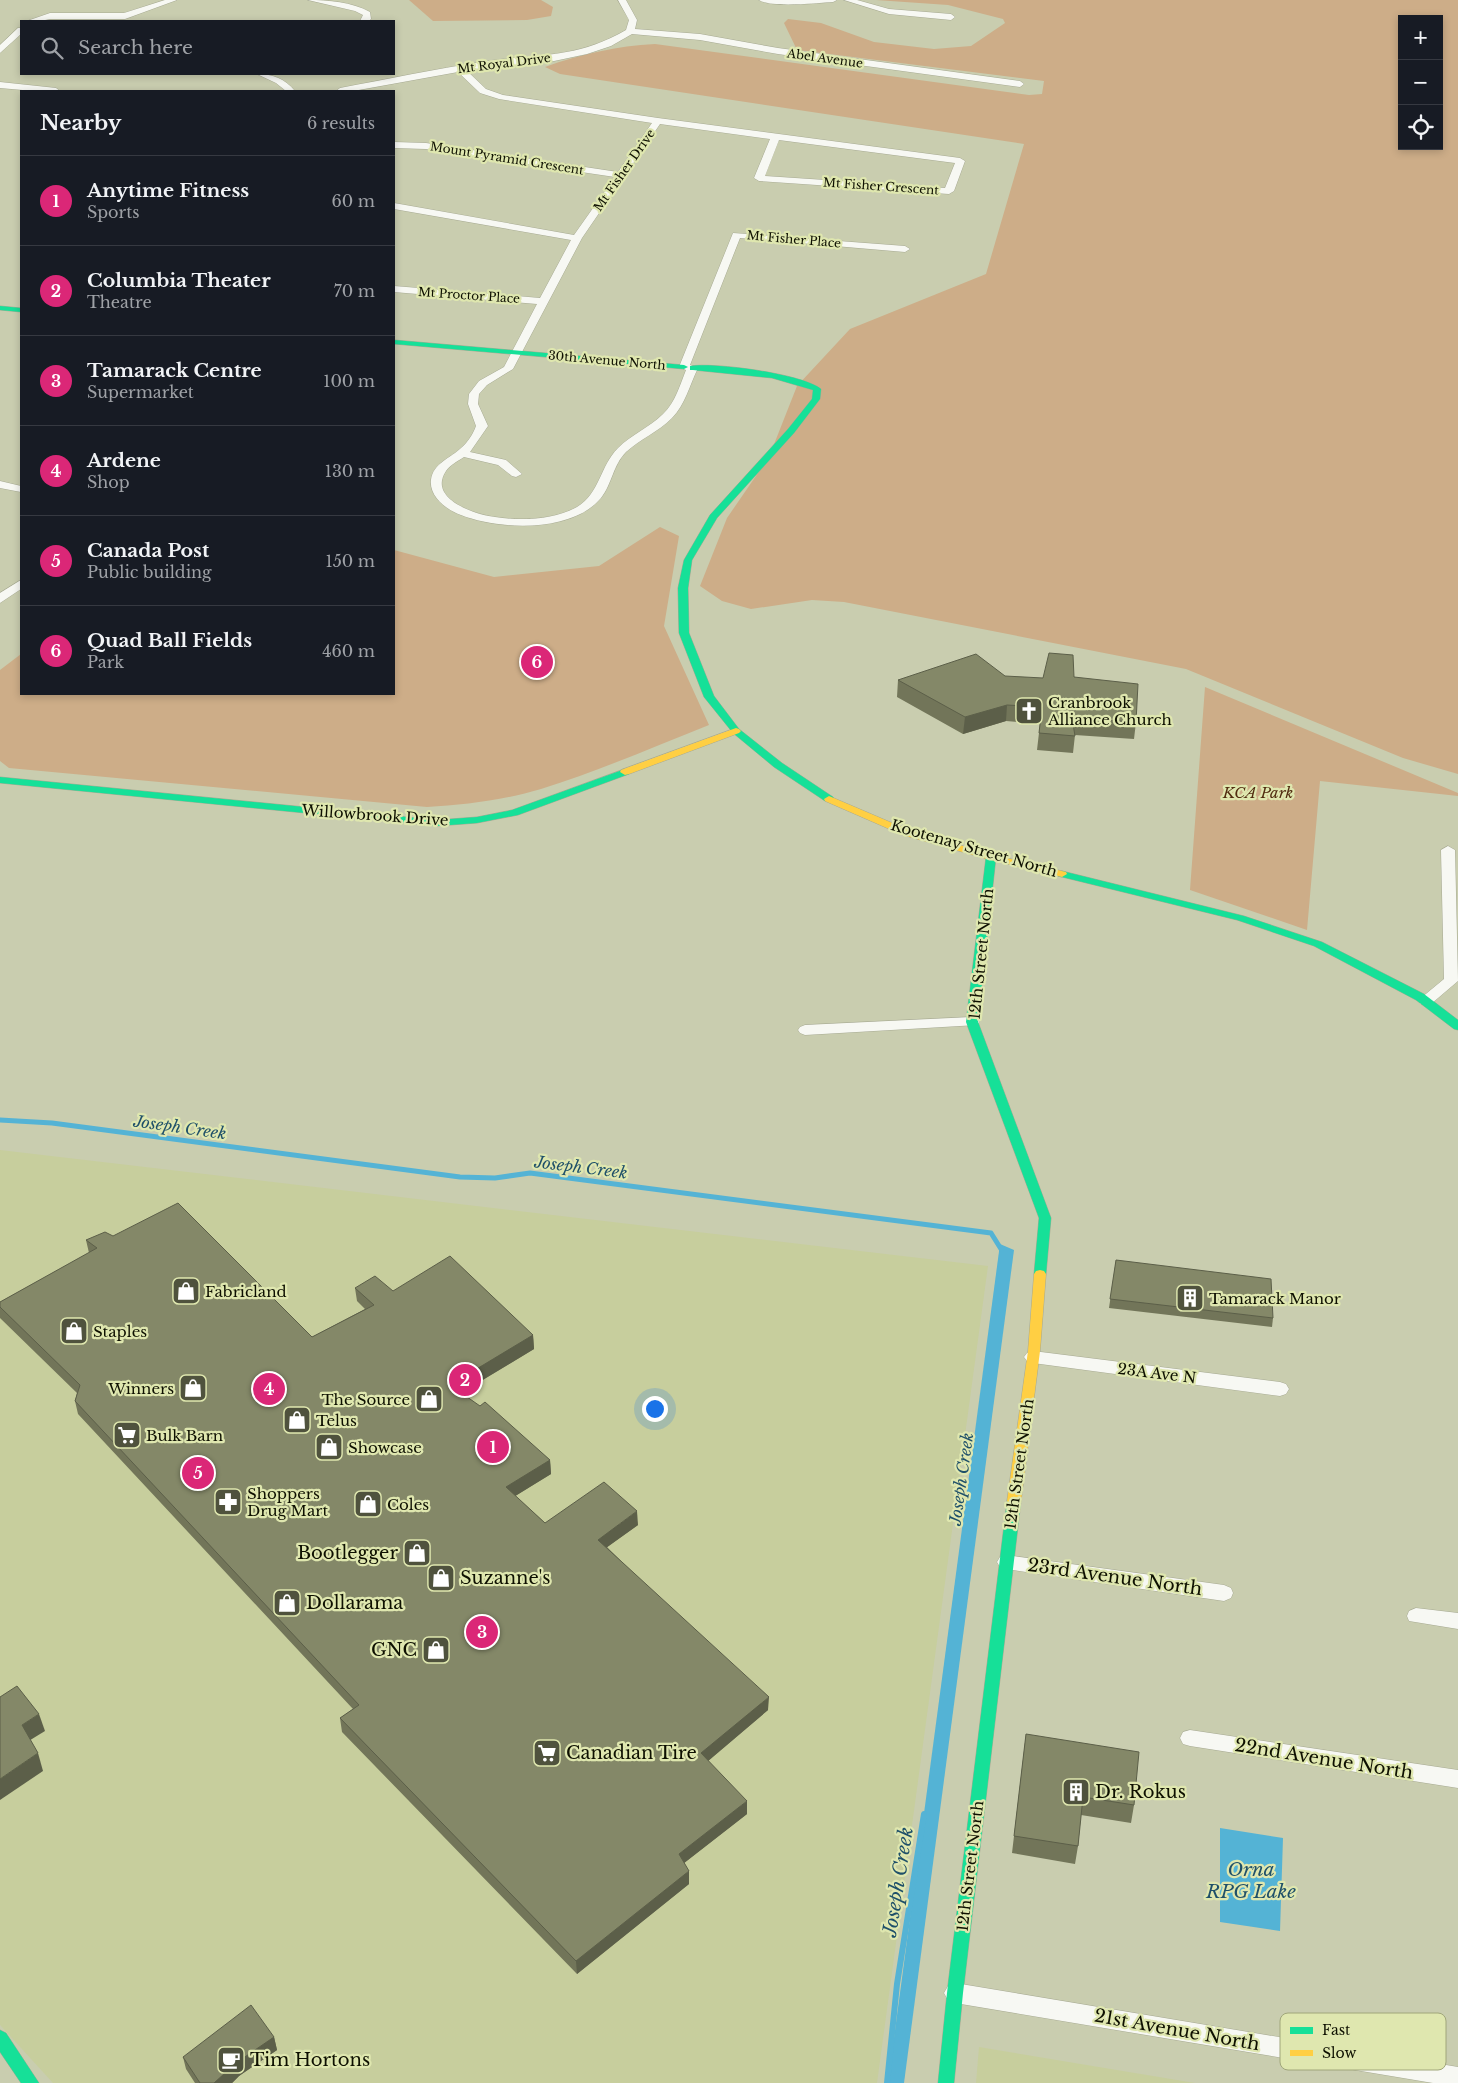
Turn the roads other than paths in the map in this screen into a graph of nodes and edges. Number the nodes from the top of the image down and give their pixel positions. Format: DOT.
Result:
graph roads {
  1 [pos="173,0"];
  2 [pos="312,0"];
  3 [pos="622,0"];
  4 [pos="763,0"];
  5 [pos="833,0"];
  6 [pos="848,0"];
  7 [pos="125,16"];
  8 [pos="951,17"];
  9 [pos="35,20"];
  10 [pos="135,20"];
  11 [pos="366,20"];
  12 [pos="20,31"];
  13 [pos="630,31"];
  14 [pos="0,50"];
  15 [pos="459,68"];
  16 [pos="263,75"];
  17 [pos="1020,84"];
  18 [pos="0,85"];
  19 [pos="47,90"];
  20 [pos="289,90"];
  21 [pos="345,90"];
  22 [pos="658,121"];
  23 [pos="775,136"];
  24 [pos="395,145"];
  25 [pos="620,175"];
  26 [pos="395,206"];
  27 [pos="577,238"];
  28 [pos="904,249"];
  29 [pos="395,290"];
  30 [pos="544,301"];
  31 [pos="0,308"];
  32 [pos="20,310"];
  33 [pos="395,342"];
  34 [pos="517,352"];
  35 [pos="688,367"];
  36 [pos="817,389"];
  37 [pos="462,453"];
  38 [pos="516,474"];
  39 [pos="0,485"];
  40 [pos="20,489"];
  41 [pos="20,585"];
  42 [pos="0,599"];
  43 [pos="736,731"];
  44 [pos="0,780"];
  45 [pos="1448,850"];
  46 [pos="992,857"];
  47 [pos="1426,1001"];
  48 [pos="972,1022"];
  49 [pos="1458,1026"];
  50 [pos="805,1030"];
  51 [pos="1033,1357"];
  52 [pos="1280,1389"];
  53 [pos="1006,1562"];
  54 [pos="1224,1593"];
  55 [pos="1416,1616"];
  56 [pos="1458,1621"];
  57 [pos="1190,1738"];
  58 [pos="1458,1779"];
  59 [pos="955,1993"];
  60 [pos="0,2038"];
  61 [pos="1280,2048"];
  62 [pos="1411,2070"];
  63 [pos="1458,2078"];
  64 [pos="31,2083"];
  65 [pos="946,2083"];
  1 -- 7 [label="street"];
  2 -- 11 [label="street"];
  3 -- 13 [label="street"];
  4 -- 5 [label="street"];
  6 -- 8 [label="street"];
  7 -- 9 [label="street"];
  7 -- 10 [label="street"];
  12 -- 14 [label="street"];
  13 -- 15 [label="street, Mt Royal Drive"];
  13 -- 17 [label="street, Abel Avenue"];
  15 -- 21 [label="street, Mt Royal Drive"];
  15 -- 22 [label="street, Mt Fisher Drive"];
  16 -- 20 [label="street"];
  18 -- 19 [label="street"];
  22 -- 23 [label="street, Mt Fisher Crescent"];
  22 -- 25 [label="street, Mt Fisher Drive"];
  23 -- 23 [label="street, Mt Fisher Crescent"];
  24 -- 25 [label="street, Mount Pyramid Crescent"];
  25 -- 27 [label="street, Mt Fisher Drive"];
  26 -- 27 [label="street"];
  27 -- 30 [label="street, Mt Fisher Drive"];
  28 -- 35 [label="street, Mt Fisher Place"];
  29 -- 30 [label="street, Mt Proctor Place"];
  30 -- 34 [label="street, Mt Fisher Drive"];
  31 -- 32 [label="main road"];
  33 -- 34 [label="main road, 30th Avenue North"];
  34 -- 35 [label="main road, 30th Avenue North"];
  34 -- 37 [label="street, Mt Fisher Drive"];
  35 -- 36 [label="main road, 30th Avenue North"];
  35 -- 37 [label="street"];
  36 -- 43 [label="main road, Kootenay Street North"];
  37 -- 38 [label="street"];
  39 -- 40 [label="street"];
  41 -- 42 [label="street"];
  43 -- 44 [label="main road, Willowbrook Drive"];
  43 -- 46 [label="main road, Kootenay Street North"];
  45 -- 47 [label="street"];
  46 -- 47 [label="main road, Kootenay Street North"];
  46 -- 48 [label="main road, 12th Street North"];
  47 -- 49 [label="main road, Kootenay Street North"];
  48 -- 50 [label="street"];
  48 -- 51 [label="main road, 12th Street North"];
  51 -- 52 [label="street, 23A Ave N"];
  51 -- 53 [label="main road, 12th Street North"];
  53 -- 54 [label="street, 23rd Avenue North"];
  53 -- 59 [label="main road, 12th Street North"];
  55 -- 56 [label="street"];
  57 -- 58 [label="street, 22nd Avenue North"];
  59 -- 61 [label="street, 21st Avenue North"];
  59 -- 65 [label="main road, 12th Street North"];
  60 -- 64 [label="main road"];
  62 -- 63 [label="street, 21st Avenue North"];
}
